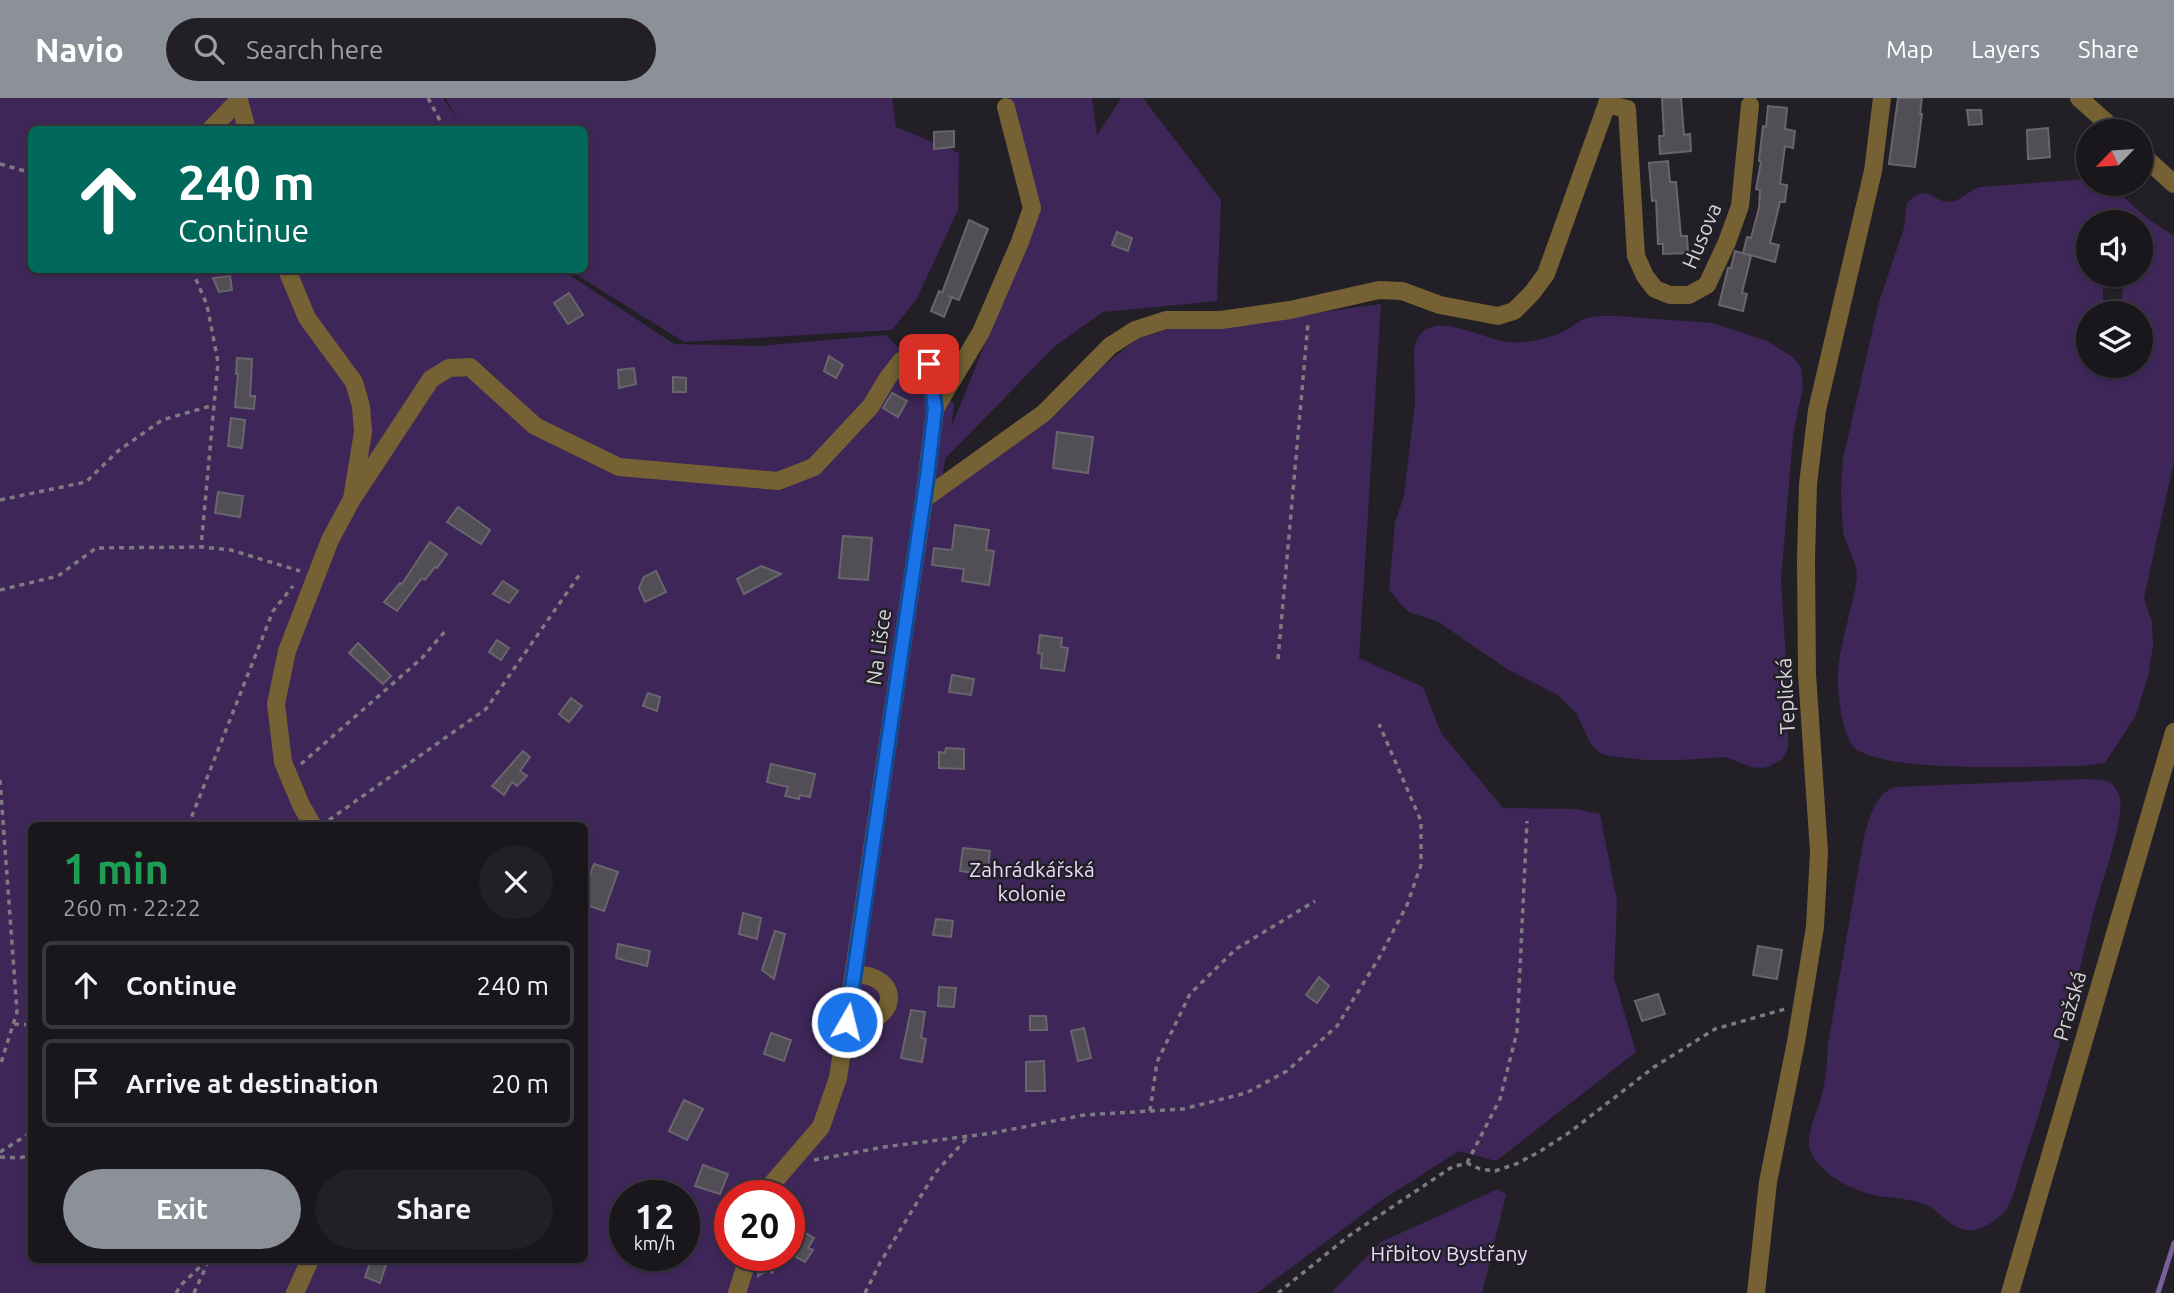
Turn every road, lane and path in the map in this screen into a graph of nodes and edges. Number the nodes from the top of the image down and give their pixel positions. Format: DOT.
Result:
graph roads {
  1 [pos="428,98"];
  2 [pos="1882,98"];
  3 [pos="2079,98"];
  4 [pos="239,99"];
  5 [pos="1608,101"];
  6 [pos="1750,105"];
  7 [pos="1006,107"];
  8 [pos="2103,119"];
  9 [pos="214,126"];
  10 [pos="246,126"];
  11 [pos="443,126"];
  12 [pos="0,164"];
  13 [pos="2153,165"];
  14 [pos="28,172"];
  15 [pos="2174,184"];
  16 [pos="193,273"];
  17 [pos="288,273"];
  18 [pos="1310,307"];
  19 [pos="214,405"];
  20 [pos="935,409"];
  21 [pos="352,499"];
  22 [pos="924,499"];
  23 [pos="0,500"];
  24 [pos="201,547"];
  25 [pos="582,571"];
  26 [pos="316,576"];
  27 [pos="0,590"];
  28 [pos="447,629"];
  29 [pos="1278,659"];
  30 [pos="1379,724"];
  31 [pos="2174,732"];
  32 [pos="294,770"];
  33 [pos="0,780"];
  34 [pos="1,806"];
  35 [pos="1527,821"];
  36 [pos="190,822"];
  37 [pos="315,822"];
  38 [pos="322,822"];
  39 [pos="1315,901"];
  40 [pos="854,974"];
  41 [pos="1802,1007"];
  42 [pos="14,1024"];
  43 [pos="28,1025"];
  44 [pos="845,1034"];
  45 [pos="0,1066"];
  46 [pos="1150,1111"];
  47 [pos="28,1134"];
  48 [pos="969,1136"];
  49 [pos="0,1154"];
  50 [pos="28,1156"];
  51 [pos="1467,1163"];
  52 [pos="788,1164"];
  53 [pos="775,1180"];
  54 [pos="206,1263"];
  55 [pos="208,1263"];
  56 [pos="309,1263"];
  57 [pos="744,1271"];
  58 [pos="176,1293"];
  59 [pos="194,1293"];
  60 [pos="295,1293"];
  61 [pos="737,1293"];
  62 [pos="864,1293"];
  63 [pos="1278,1293"];
  64 [pos="1756,1293"];
  65 [pos="2010,1293"];
  1 -- 11 [label="path"];
  2 -- 41 [label="street, Teplická"];
  3 -- 8 [label="street"];
  4 -- 9 [label="street"];
  4 -- 10 [label="street"];
  5 -- 6 [label="street, Husova"];
  5 -- 18 [label="street"];
  7 -- 20 [label="street, Na Lišce"];
  12 -- 14 [label="path"];
  13 -- 15 [label="street"];
  16 -- 19 [label="path"];
  17 -- 21 [label="street"];
  18 -- 22 [label="street"];
  18 -- 29 [label="path"];
  19 -- 23 [label="path"];
  19 -- 24 [label="path"];
  20 -- 21 [label="street"];
  20 -- 22 [label="street, Na Lišce"];
  21 -- 26 [label="street"];
  22 -- 40 [label="street, Na Lišce"];
  24 -- 26 [label="path"];
  24 -- 27 [label="path"];
  25 -- 38 [label="path"];
  26 -- 32 [label="street"];
  26 -- 36 [label="path"];
  28 -- 32 [label="path"];
  30 -- 46 [label="path"];
  31 -- 65 [label="street, Pražská"];
  32 -- 37 [label="street"];
  33 -- 34 [label="path"];
  34 -- 42 [label="path"];
  35 -- 51 [label="path"];
  39 -- 46 [label="path"];
  40 -- 44 [label="street, Na Lišce"];
  40 -- 44 [label="street"];
  41 -- 51 [label="path"];
  41 -- 64 [label="street, Teplická"];
  42 -- 43 [label="path"];
  42 -- 45 [label="path"];
  44 -- 52 [label="street, Na Lišce"];
  46 -- 48 [label="path"];
  47 -- 49 [label="path"];
  48 -- 52 [label="path"];
  48 -- 62 [label="path"];
  49 -- 50 [label="path"];
  51 -- 63 [label="path"];
  52 -- 53 [label="street, Na Lišce"];
  54 -- 58 [label="path"];
  55 -- 59 [label="path"];
  56 -- 60 [label="street"];
  57 -- 61 [label="street"];
}
